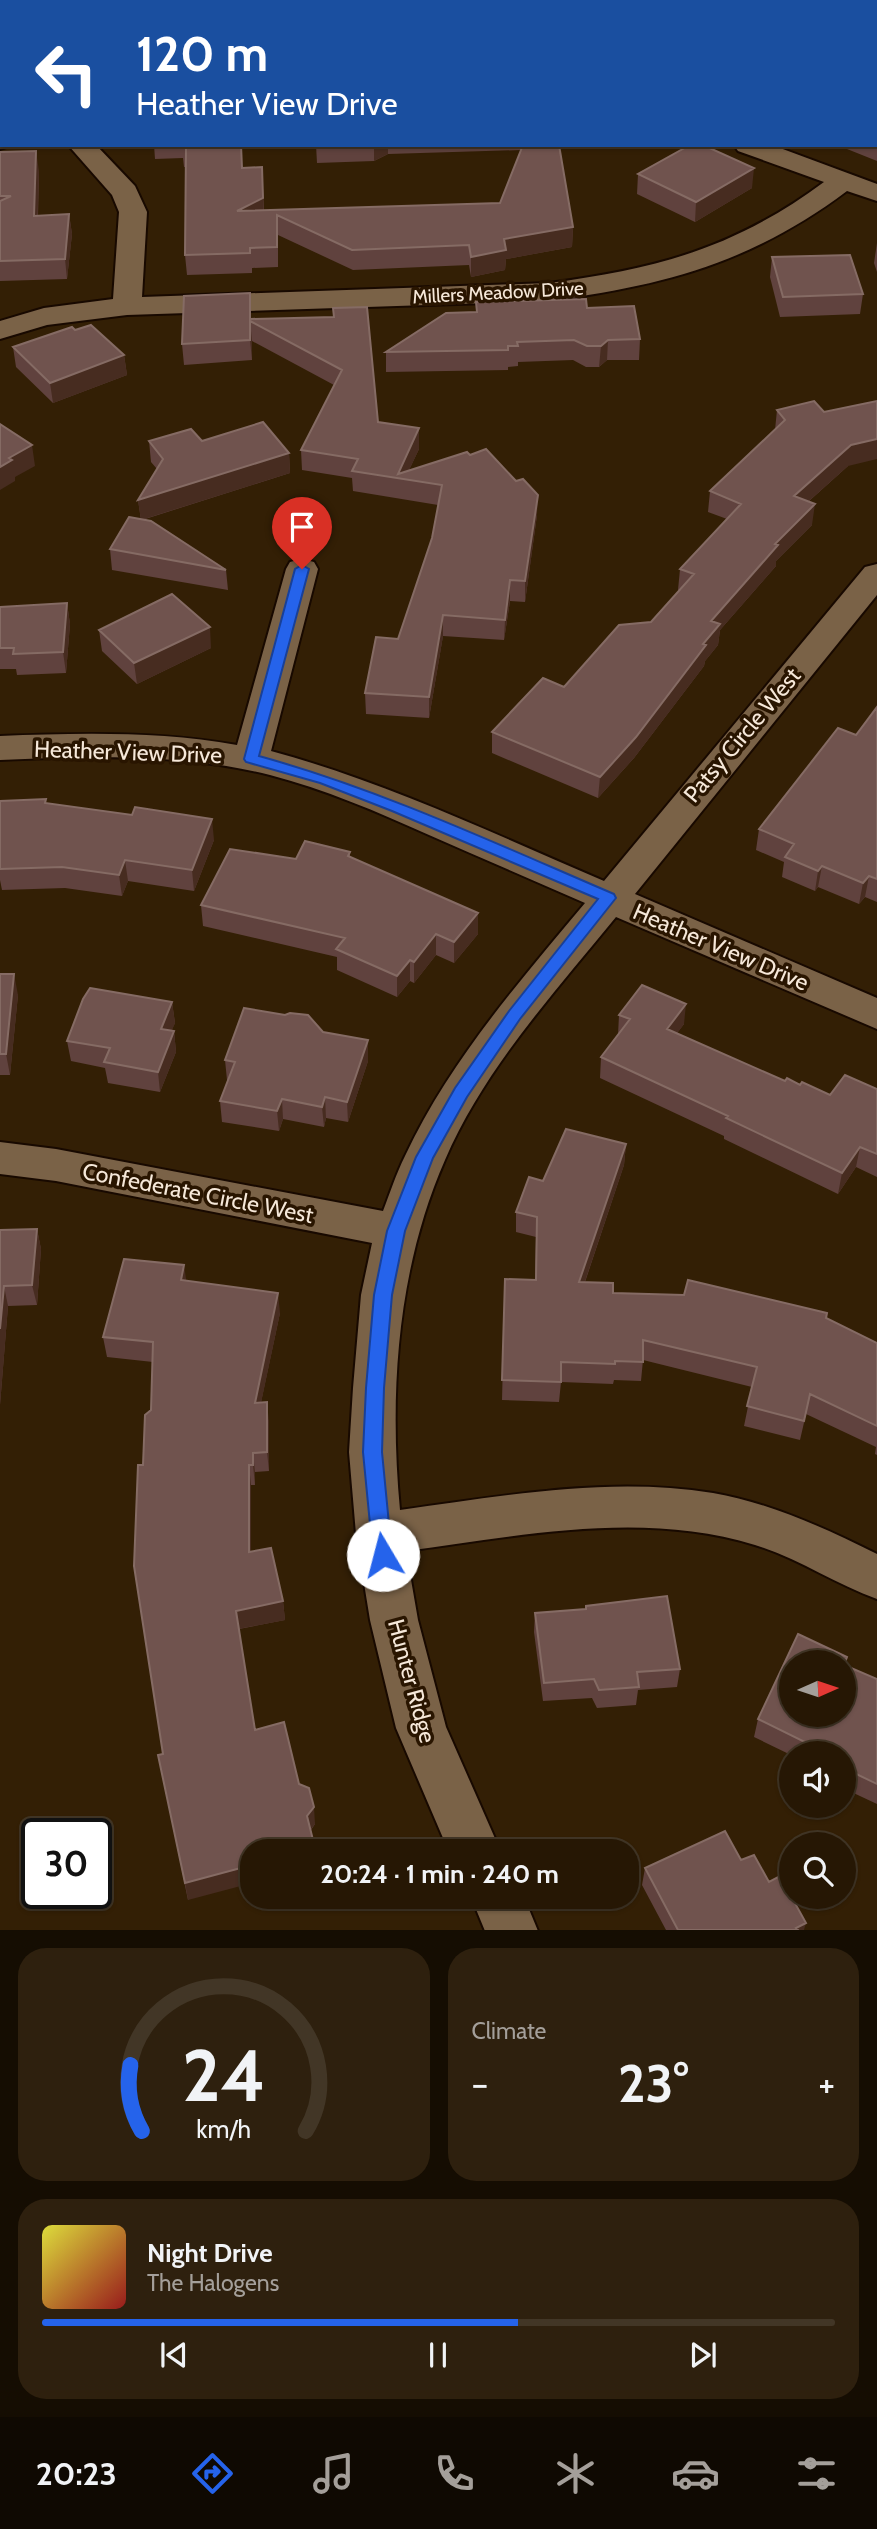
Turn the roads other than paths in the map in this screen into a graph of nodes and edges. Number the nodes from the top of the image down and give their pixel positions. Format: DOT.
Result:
graph roads {
  1 [pos="83,147"];
  2 [pos="753,147"];
  3 [pos="845,180"];
  4 [pos="877,193"];
  5 [pos="127,306"];
  6 [pos="0,330"];
  7 [pos="302,569"];
  8 [pos="877,574"];
  9 [pos="0,748"];
  10 [pos="251,759"];
  11 [pos="608,898"];
  12 [pos="877,1014"];
  13 [pos="0,1158"];
  14 [pos="396,1231"];
  15 [pos="379,1534"];
  16 [pos="877,1578"];
  17 [pos="469,1839"];
  18 [pos="502,1909"];
  19 [pos="512,1930"];
  1 -- 5 [label="street"];
  2 -- 3 [label="street"];
  3 -- 4 [label="street"];
  3 -- 5 [label="street, Millers Meadow Drive"];
  5 -- 6 [label="street, Millers Meadow Drive"];
  7 -- 10 [label="street"];
  8 -- 11 [label="street, Patsy Circle West"];
  9 -- 10 [label="street, Heather View Drive"];
  10 -- 11 [label="street, Heather View Drive"];
  11 -- 12 [label="street, Heather View Drive"];
  11 -- 14 [label="street, Hunter Ridge"];
  13 -- 14 [label="street, Confederate Circle West"];
  14 -- 15 [label="street, Hunter Ridge"];
  15 -- 16 [label="street"];
  15 -- 17 [label="street, Hunter Ridge"];
  18 -- 19 [label="street"];
}
